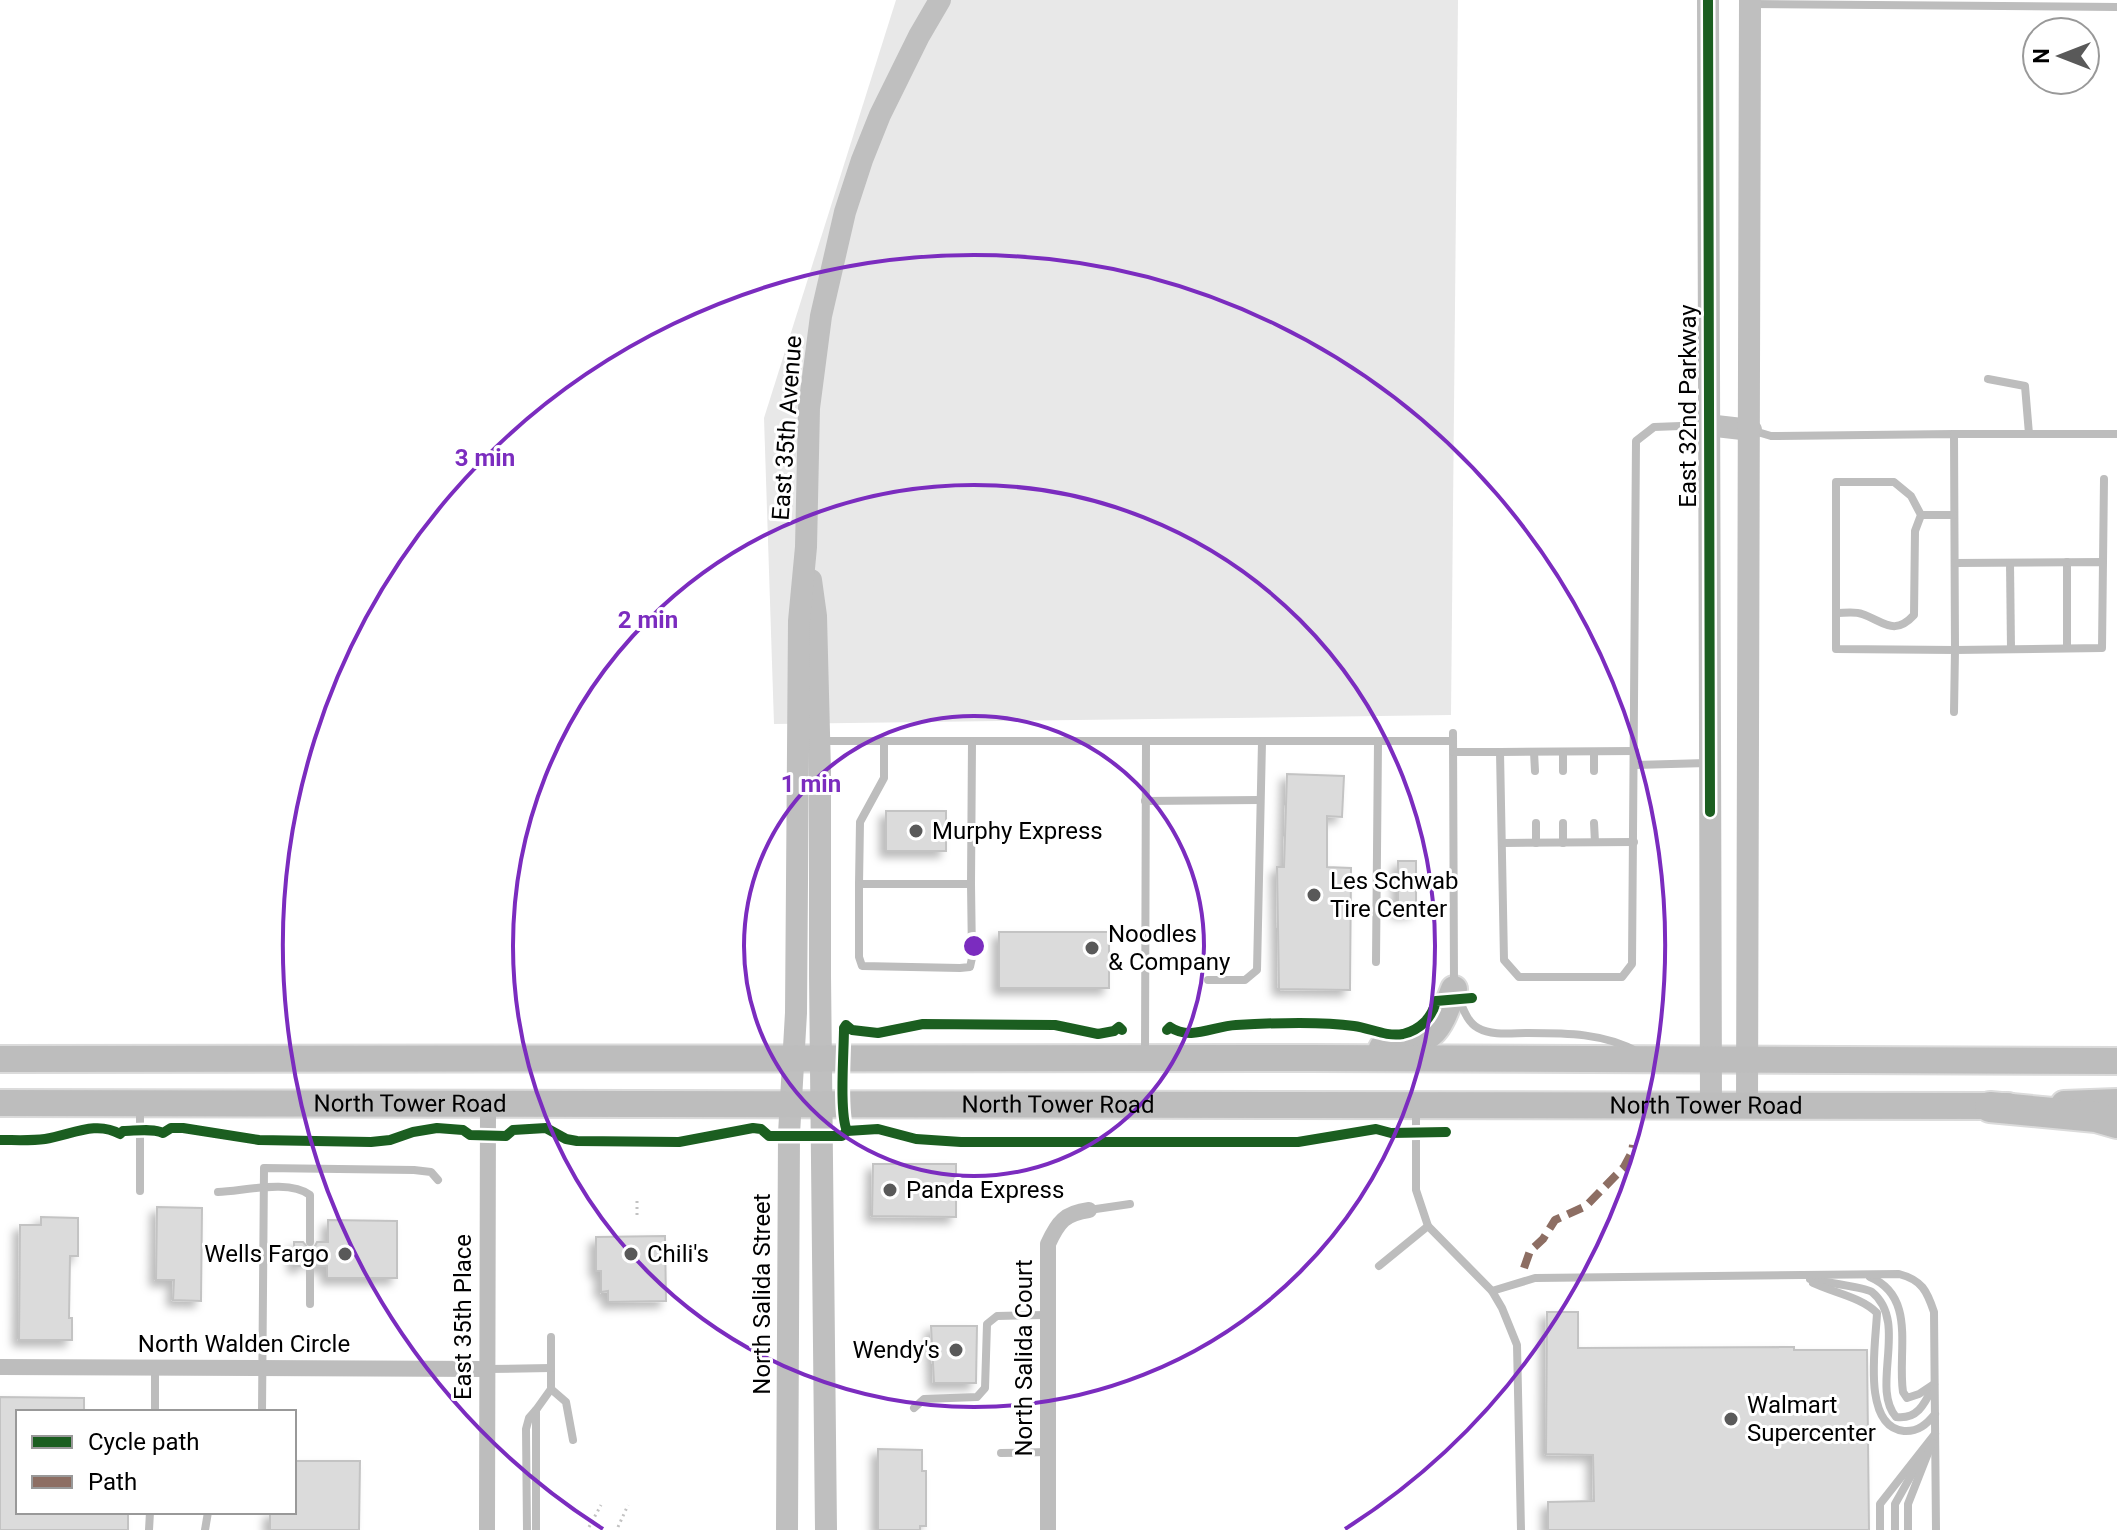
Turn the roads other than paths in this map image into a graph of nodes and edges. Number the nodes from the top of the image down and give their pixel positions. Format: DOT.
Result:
graph roads {
  1 [pos="940,0"];
  2 [pos="1708,0"];
  3 [pos="1750,2"];
  4 [pos="2117,7"];
  5 [pos="1988,379"];
  6 [pos="1707,425"];
  7 [pos="1751,430"];
  8 [pos="1954,434"];
  9 [pos="2029,434"];
  10 [pos="2117,434"];
  11 [pos="2104,479"];
  12 [pos="1921,515"];
  13 [pos="1953,515"];
  14 [pos="2067,562"];
  15 [pos="2103,562"];
  16 [pos="1955,563"];
  17 [pos="2010,563"];
  18 [pos="1836,613"];
  19 [pos="2067,648"];
  20 [pos="2011,649"];
  21 [pos="1955,650"];
  22 [pos="1954,712"];
  23 [pos="809,741"];
  24 [pos="884,741"];
  25 [pos="972,742"];
  26 [pos="1262,742"];
  27 [pos="1378,742"];
  28 [pos="1146,743"];
  29 [pos="1635,751"];
  30 [pos="1454,752"];
  31 [pos="1500,752"];
  32 [pos="1534,752"];
  33 [pos="1563,752"];
  34 [pos="1594,752"];
  35 [pos="1710,763"];
  36 [pos="1635,765"];
  37 [pos="1535,771"];
  38 [pos="1563,771"];
  39 [pos="1594,771"];
  40 [pos="1259,800"];
  41 [pos="1145,801"];
  42 [pos="1536,823"];
  43 [pos="1563,823"];
  44 [pos="1594,823"];
  45 [pos="1595,842"];
  46 [pos="1634,842"];
  47 [pos="1503,843"];
  48 [pos="1536,843"];
  49 [pos="1563,843"];
  50 [pos="859,884"];
  51 [pos="971,884"];
  52 [pos="1376,962"];
  53 [pos="1208,980"];
  54 [pos="1454,989"];
  55 [pos="822,1058"];
  56 [pos="1308,1058"];
  57 [pos="1747,1058"];
  58 [pos="0,1059"];
  59 [pos="792,1059"];
  60 [pos="1709,1059"];
  61 [pos="1145,1060"];
  62 [pos="1653,1060"];
  63 [pos="2117,1061"];
  64 [pos="2117,1102"];
  65 [pos="0,1103"];
  66 [pos="140,1103"];
  67 [pos="488,1104"];
  68 [pos="790,1105"];
  69 [pos="822,1105"];
  70 [pos="1416,1106"];
  71 [pos="1711,1106"];
  72 [pos="1747,1107"];
  73 [pos="1990,1107"];
  74 [pos="2117,1123"];
  75 [pos="438,1180"];
  76 [pos="264,1188"];
  77 [pos="140,1191"];
  78 [pos="218,1192"];
  79 [pos="1130,1204"];
  80 [pos="1089,1210"];
  81 [pos="1428,1226"];
  82 [pos="310,1242"];
  83 [pos="310,1266"];
  84 [pos="1379,1266"];
  85 [pos="1794,1275"];
  86 [pos="1866,1275"];
  87 [pos="1492,1291"];
  88 [pos="310,1304"];
  89 [pos="1046,1315"];
  90 [pos="551,1337"];
  91 [pos="0,1367"];
  92 [pos="155,1367"];
  93 [pos="262,1368"];
  94 [pos="551,1368"];
  95 [pos="487,1369"];
  96 [pos="1934,1384"];
  97 [pos="551,1389"];
  98 [pos="914,1408"];
  99 [pos="155,1410"];
  100 [pos="262,1410"];
  101 [pos="536,1410"];
  102 [pos="1935,1414"];
  103 [pos="1935,1434"];
  104 [pos="573,1440"];
  105 [pos="1048,1452"];
  106 [pos="1001,1453"];
  107 [pos="487,1530"];
  108 [pos="527,1530"];
  109 [pos="536,1530"];
  110 [pos="787,1530"];
  111 [pos="826,1530"];
  112 [pos="1048,1530"];
  113 [pos="1521,1530"];
  114 [pos="1880,1530"];
  115 [pos="1895,1530"];
  116 [pos="1908,1530"];
  117 [pos="1936,1530"];
  1 -- 23 [label="street, East 35th Avenue"];
  2 -- 6 [label="street, East 32nd Parkway"];
  3 -- 4 [label="lane"];
  3 -- 7 [label="street"];
  5 -- 9 [label="lane"];
  6 -- 7 [label="street"];
  6 -- 29 [label="lane"];
  6 -- 35 [label="street, East 32nd Parkway"];
  7 -- 8 [label="lane"];
  7 -- 57 [label="street"];
  8 -- 9 [label="lane"];
  8 -- 13 [label="lane"];
  9 -- 10 [label="lane"];
  11 -- 15 [label="lane"];
  12 -- 13 [label="lane"];
  12 -- 18 [label="lane"];
  12 -- 18 [label="lane"];
  13 -- 16 [label="lane"];
  14 -- 15 [label="lane"];
  14 -- 17 [label="lane"];
  14 -- 19 [label="lane"];
  15 -- 19 [label="lane"];
  16 -- 17 [label="lane"];
  16 -- 21 [label="lane"];
  17 -- 20 [label="lane"];
  18 -- 21 [label="lane"];
  19 -- 20 [label="lane"];
  20 -- 21 [label="lane"];
  21 -- 22 [label="lane"];
  23 -- 24 [label="lane"];
  23 -- 55 [label="street, East 35th Avenue"];
  23 -- 59 [label="street, East 35th Avenue"];
  24 -- 25 [label="lane"];
  24 -- 50 [label="lane"];
  25 -- 28 [label="lane"];
  25 -- 51 [label="lane"];
  26 -- 27 [label="lane"];
  26 -- 28 [label="lane"];
  26 -- 40 [label="lane"];
  27 -- 30 [label="lane"];
  27 -- 52 [label="lane"];
  28 -- 41 [label="lane"];
  29 -- 34 [label="lane"];
  29 -- 36 [label="lane"];
  30 -- 31 [label="lane"];
  30 -- 54 [label="lane"];
  31 -- 32 [label="lane"];
  31 -- 47 [label="lane"];
  32 -- 33 [label="lane"];
  32 -- 37 [label="lane"];
  33 -- 34 [label="lane"];
  33 -- 38 [label="lane"];
  34 -- 39 [label="lane"];
  35 -- 36 [label="lane"];
  35 -- 60 [label="street, East 32nd Parkway"];
  36 -- 46 [label="lane"];
  40 -- 41 [label="lane"];
  40 -- 53 [label="lane"];
  41 -- 61 [label="lane"];
  42 -- 48 [label="lane"];
  43 -- 49 [label="lane"];
  44 -- 45 [label="lane"];
  45 -- 46 [label="lane"];
  45 -- 49 [label="lane"];
  46 -- 47 [label="lane"];
  47 -- 48 [label="lane"];
  48 -- 49 [label="lane"];
  50 -- 51 [label="lane"];
  50 -- 51 [label="lane"];
  54 -- 56 [label="main road"];
  54 -- 62 [label="lane"];
  55 -- 59 [label="main road, North Tower Road"];
  55 -- 61 [label="main road, North Tower Road"];
  55 -- 69 [label="street, East 35th Avenue"];
  56 -- 61 [label="main road, North Tower Road"];
  56 -- 62 [label="main road, North Tower Road"];
  57 -- 60 [label="main road, North Tower Road"];
  57 -- 63 [label="main road, North Tower Road"];
  57 -- 72 [label="street"];
  58 -- 59 [label="main road, North Tower Road"];
  59 -- 68 [label="street, North Salida Street"];
  60 -- 62 [label="main road, North Tower Road"];
  60 -- 71 [label="street, East 32nd Parkway"];
  64 -- 73 [label="main road, North Tower Road"];
  65 -- 66 [label="main road, North Tower Road"];
  66 -- 67 [label="main road, North Tower Road"];
  66 -- 77 [label="lane"];
  67 -- 68 [label="main road, North Tower Road"];
  67 -- 95 [label="street, East 35th Place"];
  68 -- 69 [label="main road, North Tower Road"];
  68 -- 110 [label="street, North Salida Street"];
  69 -- 70 [label="main road, North Tower Road"];
  69 -- 111 [label="street"];
  70 -- 71 [label="main road, North Tower Road"];
  70 -- 81 [label="lane"];
  71 -- 72 [label="main road, North Tower Road"];
  72 -- 73 [label="main road, North Tower Road"];
  73 -- 74 [label="highway"];
  75 -- 76 [label="lane"];
  76 -- 78 [label="lane"];
  76 -- 82 [label="lane"];
  76 -- 93 [label="lane"];
  79 -- 80 [label="lane"];
  80 -- 89 [label="street, North Salida Court"];
  81 -- 84 [label="lane"];
  81 -- 87 [label="lane"];
  83 -- 88 [label="lane"];
  85 -- 86 [label="lane"];
  85 -- 87 [label="lane"];
  85 -- 96 [label="lane"];
  85 -- 102 [label="lane"];
  86 -- 96 [label="lane"];
  86 -- 96 [label="lane"];
  87 -- 113 [label="lane"];
  89 -- 98 [label="lane"];
  89 -- 105 [label="street, North Salida Court"];
  90 -- 94 [label="lane"];
  91 -- 92 [label="street, North Walden Circle"];
  92 -- 93 [label="street, North Walden Circle"];
  92 -- 99 [label="lane"];
  93 -- 95 [label="street, North Walden Circle"];
  93 -- 100 [label="lane"];
  94 -- 95 [label="lane"];
  94 -- 97 [label="lane"];
  95 -- 107 [label="street, East 35th Place"];
  96 -- 102 [label="lane"];
  97 -- 101 [label="lane"];
  97 -- 104 [label="lane"];
  101 -- 108 [label="lane"];
  101 -- 109 [label="lane"];
  102 -- 103 [label="lane"];
  103 -- 114 [label="lane"];
  103 -- 115 [label="lane"];
  103 -- 116 [label="lane"];
  103 -- 117 [label="lane"];
  105 -- 106 [label="lane"];
  105 -- 112 [label="street, North Salida Court"];
}
